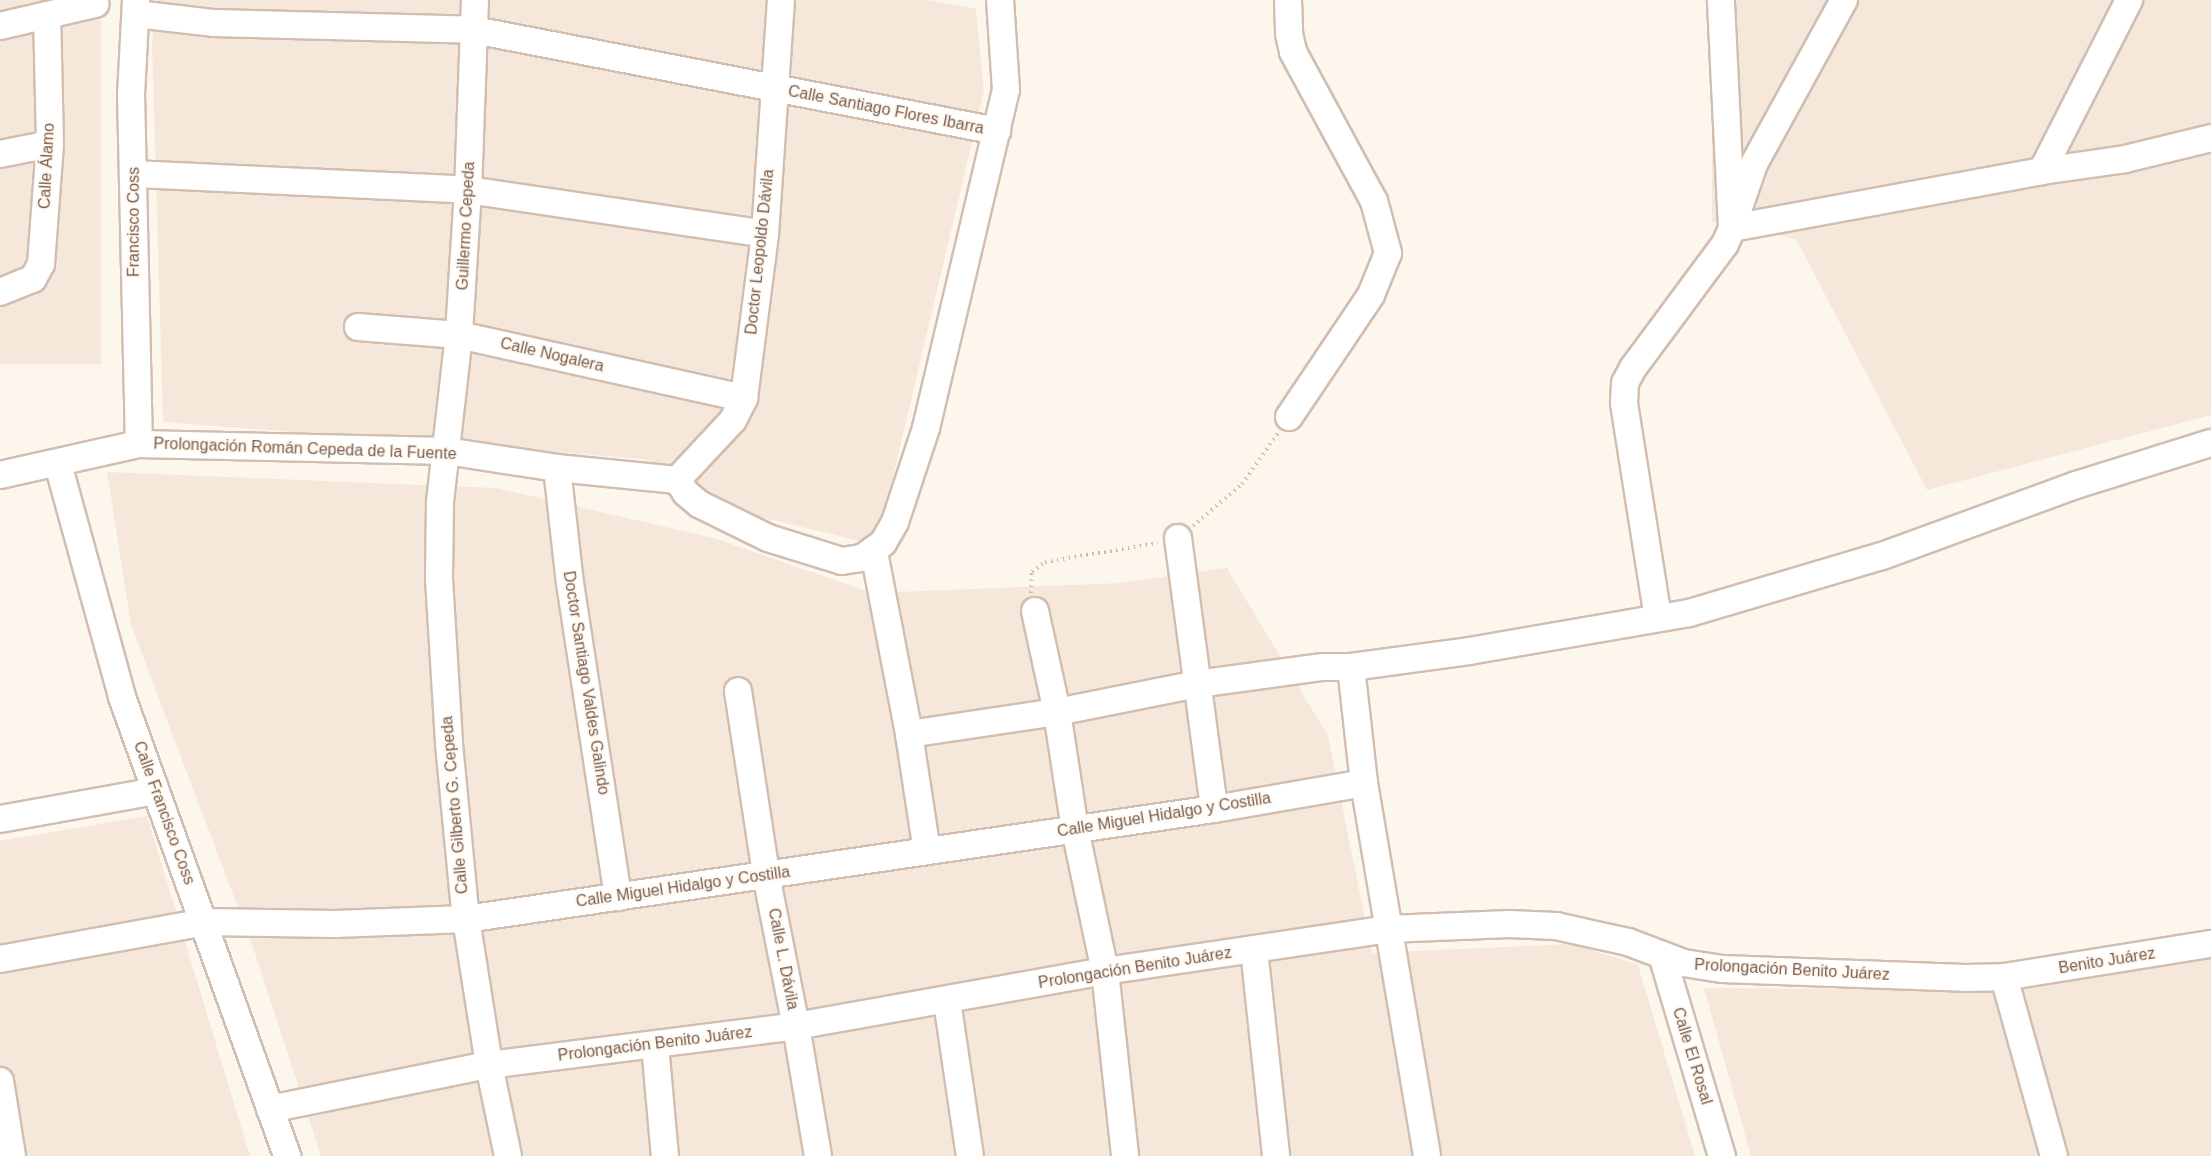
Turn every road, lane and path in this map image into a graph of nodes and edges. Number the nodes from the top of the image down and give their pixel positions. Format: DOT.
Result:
graph roads {
  1 [pos="475,0"];
  2 [pos="781,0"];
  3 [pos="1000,0"];
  4 [pos="1288,0"];
  5 [pos="1721,0"];
  6 [pos="1844,0"];
  7 [pos="2129,0"];
  8 [pos="95,4"];
  9 [pos="136,7"];
  10 [pos="47,15"];
  11 [pos="0,26"];
  12 [pos="474,30"];
  13 [pos="775,89"];
  14 [pos="997,131"];
  15 [pos="2211,138"];
  16 [pos="50,144"];
  17 [pos="0,154"];
  18 [pos="2042,171"];
  19 [pos="134,174"];
  20 [pos="468,190"];
  21 [pos="1732,228"];
  22 [pos="765,234"];
  23 [pos="0,292"];
  24 [pos="358,327"];
  25 [pos="459,335"];
  26 [pos="744,398"];
  27 [pos="1288,417"];
  28 [pos="2211,443"];
  29 [pos="139,444"];
  30 [pos="446,451"];
  31 [pos="58,464"];
  32 [pos="557,468"];
  33 [pos="0,476"];
  34 [pos="677,480"];
  35 [pos="1178,538"];
  36 [pos="874,552"];
  37 [pos="1035,611"];
  38 [pos="1658,618"];
  39 [pos="1351,667"];
  40 [pos="1197,684"];
  41 [pos="738,691"];
  42 [pos="1057,712"];
  43 [pos="909,734"];
  44 [pos="1364,783"];
  45 [pos="155,791"];
  46 [pos="1214,809"];
  47 [pos="0,819"];
  48 [pos="1075,829"];
  49 [pos="927,851"];
  50 [pos="765,875"];
  51 [pos="618,897"];
  52 [pos="466,919"];
  53 [pos="205,922"];
  54 [pos="1388,929"];
  55 [pos="2211,944"];
  56 [pos="1254,949"];
  57 [pos="1662,955"];
  58 [pos="0,959"];
  59 [pos="1105,972"];
  60 [pos="2004,977"];
  61 [pos="947,1001"];
  62 [pos="796,1026"];
  63 [pos="655,1045"];
  64 [pos="489,1065"];
  65 [pos="0,1081"];
  66 [pos="270,1109"];
  67 [pos="12,1156"];
  68 [pos="286,1156"];
  69 [pos="508,1156"];
  70 [pos="665,1156"];
  71 [pos="818,1156"];
  72 [pos="970,1156"];
  73 [pos="1125,1156"];
  74 [pos="1276,1156"];
  75 [pos="1427,1156"];
  76 [pos="1722,1156"];
  77 [pos="2054,1156"];
  1 -- 12 [label="street, Guillermo Cepeda"];
  2 -- 13 [label="street, Doctor Leopoldo Dávila"];
  3 -- 14 [label="street"];
  4 -- 27 [label="street"];
  5 -- 21 [label="street"];
  6 -- 21 [label="street"];
  7 -- 18 [label="street"];
  8 -- 10 [label="street"];
  9 -- 12 [label="street, Calle Santiago Flores Ibarra"];
  9 -- 19 [label="street, Francisco Coss"];
  10 -- 11 [label="street"];
  10 -- 16 [label="street, Calle Álamo"];
  12 -- 13 [label="street, Calle Santiago Flores Ibarra"];
  12 -- 20 [label="street, Guillermo Cepeda"];
  13 -- 14 [label="street, Calle Santiago Flores Ibarra"];
  13 -- 22 [label="street, Doctor Leopoldo Dávila"];
  14 -- 36 [label="street"];
  15 -- 18 [label="street"];
  16 -- 17 [label="street"];
  16 -- 23 [label="street, Calle Álamo"];
  18 -- 21 [label="street"];
  19 -- 20 [label="street"];
  19 -- 29 [label="street, Francisco Coss"];
  20 -- 22 [label="street"];
  20 -- 25 [label="street, Guillermo Cepeda"];
  21 -- 38 [label="street"];
  22 -- 26 [label="street, Doctor Leopoldo Dávila"];
  24 -- 25 [label="street, Calle Nogalera"];
  25 -- 26 [label="street, Calle Nogalera"];
  25 -- 30 [label="street, Guillermo Cepeda"];
  26 -- 34 [label="street, Doctor Leopoldo Dávila"];
  27 -- 35 [label="path"];
  28 -- 38 [label="street"];
  29 -- 30 [label="street, Prolongación Román Cepeda de la Fuente"];
  29 -- 31 [label="street, Prolongación Román Cepeda de la Fuente"];
  30 -- 32 [label="street, Prolongación Román Cepeda de la Fuente"];
  30 -- 52 [label="street, Calle Gilberto G. Cepeda"];
  31 -- 33 [label="street, Prolongación Román Cepeda de la Fuente"];
  31 -- 45 [label="street, Calle Francisco Coss"];
  32 -- 34 [label="street, Prolongación Román Cepeda de la Fuente"];
  32 -- 51 [label="street, Doctor Santiago Valdes Galindo"];
  34 -- 36 [label="street"];
  35 -- 37 [label="path"];
  35 -- 40 [label="street"];
  36 -- 43 [label="street"];
  37 -- 42 [label="street"];
  38 -- 39 [label="street"];
  39 -- 40 [label="street"];
  39 -- 44 [label="street"];
  40 -- 42 [label="street"];
  40 -- 46 [label="street"];
  41 -- 50 [label="street, Calle L. Dávila"];
  42 -- 43 [label="street"];
  42 -- 48 [label="street"];
  43 -- 49 [label="street"];
  44 -- 46 [label="street, Calle Miguel Hidalgo y Costilla"];
  44 -- 54 [label="street"];
  45 -- 47 [label="street"];
  45 -- 53 [label="street, Calle Francisco Coss"];
  46 -- 48 [label="street, Calle Miguel Hidalgo y Costilla"];
  48 -- 49 [label="street, Calle Miguel Hidalgo y Costilla"];
  48 -- 59 [label="street"];
  49 -- 50 [label="street, Calle Miguel Hidalgo y Costilla"];
  50 -- 51 [label="street, Calle Miguel Hidalgo y Costilla"];
  50 -- 62 [label="street, Calle L. Dávila"];
  51 -- 52 [label="street, Calle Miguel Hidalgo y Costilla"];
  52 -- 53 [label="street, Calle Miguel Hidalgo y Costilla"];
  52 -- 64 [label="street, Calle Gilberto G. Cepeda"];
  53 -- 58 [label="street, Calle Miguel Hidalgo y Costilla"];
  53 -- 66 [label="street, Calle Francisco Coss"];
  54 -- 56 [label="street, Prolongación Benito Juárez"];
  54 -- 57 [label="street, Prolongación Benito Juárez"];
  54 -- 75 [label="street"];
  55 -- 60 [label="street, Benito Juárez"];
  56 -- 59 [label="street, Prolongación Benito Juárez"];
  56 -- 74 [label="street"];
  57 -- 60 [label="street, Prolongación Benito Juárez"];
  57 -- 76 [label="street, Calle El Rosal"];
  59 -- 61 [label="street, Prolongación Benito Juárez"];
  59 -- 73 [label="street"];
  60 -- 77 [label="street"];
  61 -- 62 [label="street, Prolongación Benito Juárez"];
  61 -- 72 [label="street"];
  62 -- 63 [label="street, Prolongación Benito Juárez"];
  62 -- 71 [label="street, Calle L. Dávila"];
  63 -- 64 [label="street, Prolongación Benito Juárez"];
  63 -- 70 [label="street"];
  64 -- 66 [label="street, Prolongación Benito Juárez"];
  64 -- 69 [label="street, Calle Gilberto G. Cepeda"];
  65 -- 67 [label="street"];
  66 -- 68 [label="street, Calle Francisco Coss"];
}
